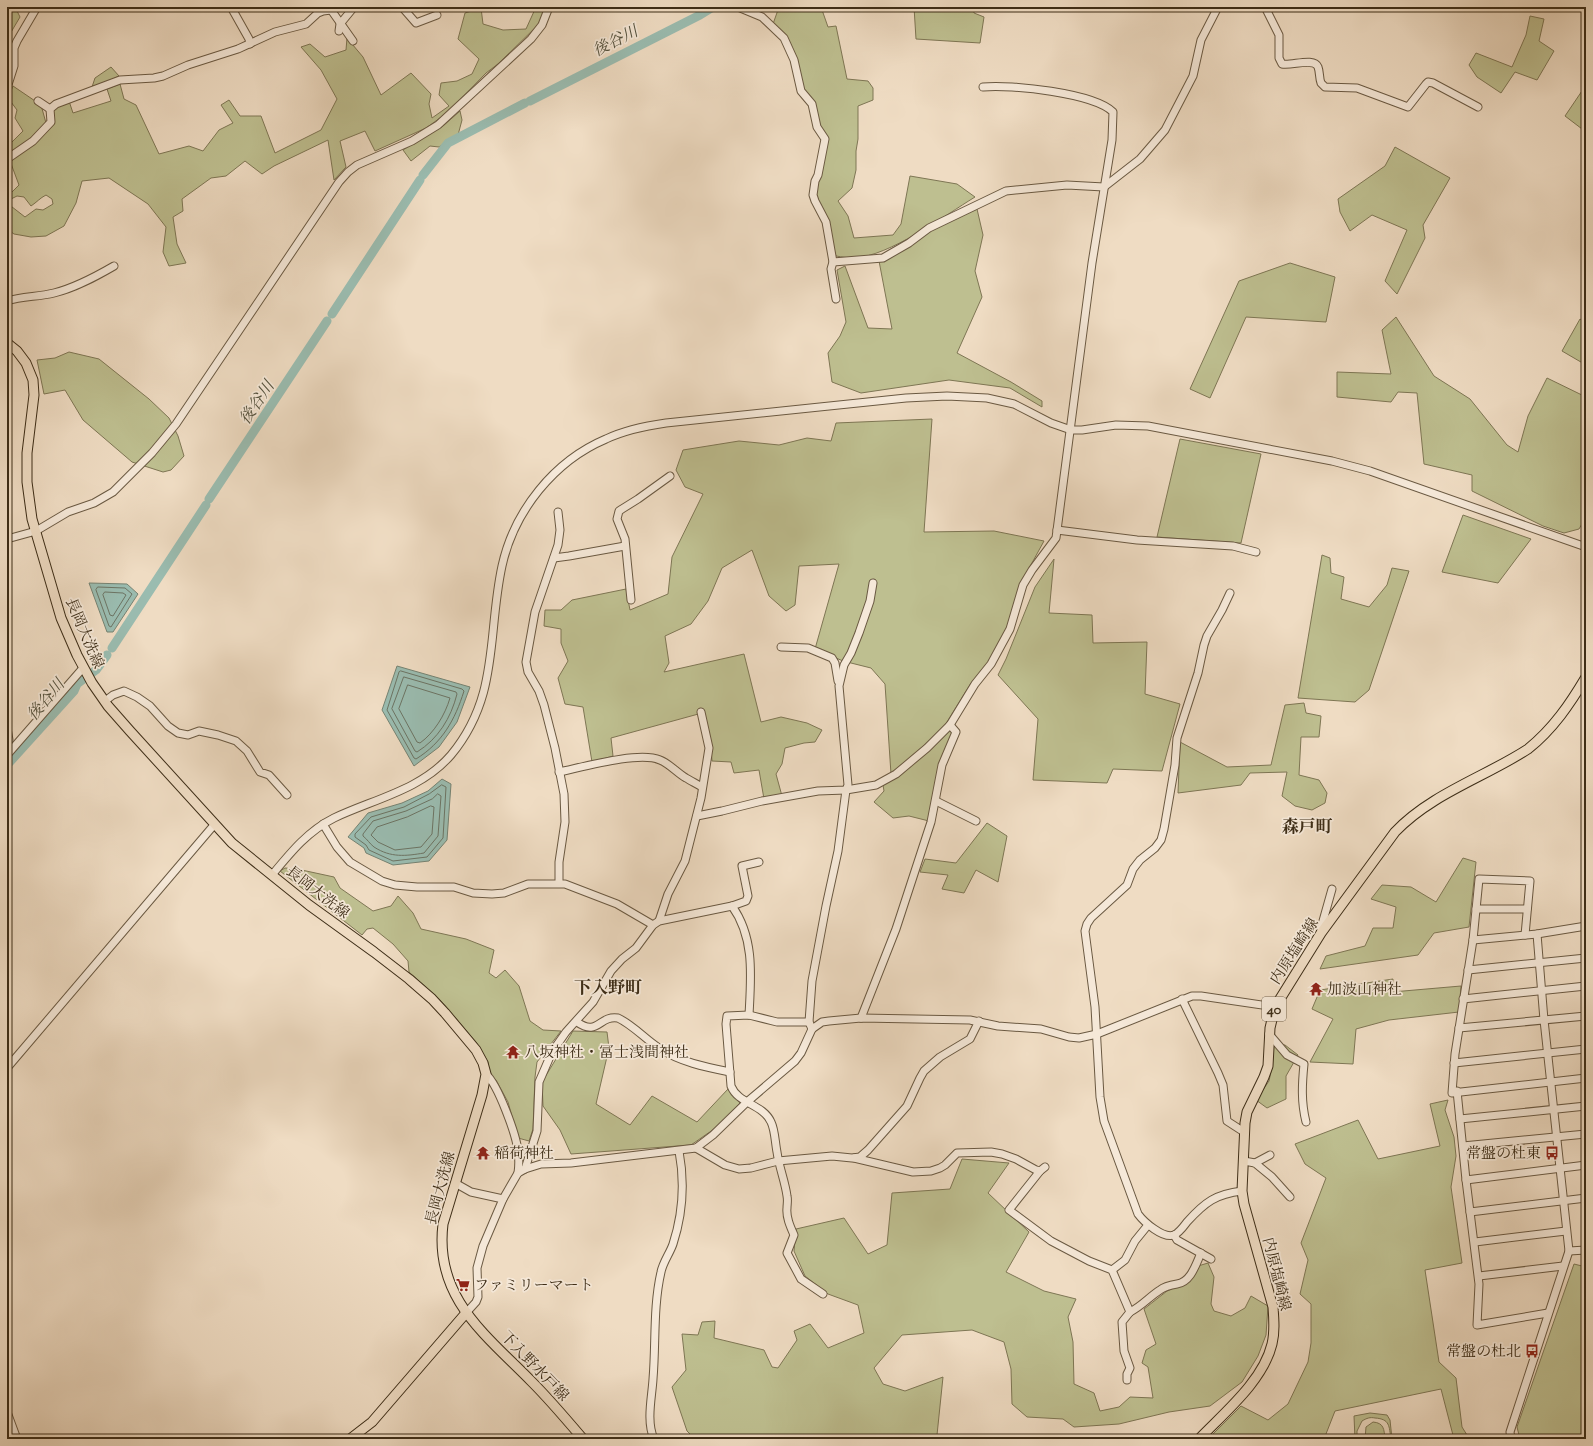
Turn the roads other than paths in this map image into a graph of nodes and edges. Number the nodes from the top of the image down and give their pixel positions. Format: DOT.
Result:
graph roads {
  1 [pos="37,7"];
  2 [pos="231,7"];
  3 [pos="354,7"];
  4 [pos="402,7"];
  5 [pos="550,7"];
  6 [pos="738,7"];
  7 [pos="1218,7"];
  8 [pos="1265,7"];
  9 [pos="330,8"];
  10 [pos="437,15"];
  11 [pos="340,28"];
  12 [pos="353,41"];
  13 [pos="250,44"];
  14 [pos="983,87"];
  15 [pos="7,88"];
  16 [pos="38,101"];
  17 [pos="1478,107"];
  18 [pos="50,110"];
  19 [pos="7,159"];
  20 [pos="1104,187"];
  21 [pos="833,262"];
  22 [pos="114,266"];
  23 [pos="836,299"];
  24 [pos="7,301"];
  25 [pos="7,343"];
  26 [pos="1071,430"];
  27 [pos="670,476"];
  28 [pos="558,512"];
  29 [pos="1057,530"];
  30 [pos="36,531"];
  31 [pos="7,539"];
  32 [pos="625,546"];
  33 [pos="1586,547"];
  34 [pos="1256,552"];
  35 [pos="554,558"];
  36 [pos="873,583"];
  37 [pos="1230,593"];
  38 [pos="631,600"];
  39 [pos="780,647"];
  40 [pos="84,669"];
  41 [pos="1586,677"];
  42 [pos="839,686"];
  43 [pos="105,701"];
  44 [pos="701,712"];
  45 [pos="950,725"];
  46 [pos="7,728"];
  47 [pos="9,740"];
  48 [pos="7,755"];
  49 [pos="560,772"];
  50 [pos="702,787"];
  51 [pos="846,790"];
  52 [pos="287,794"];
  53 [pos="936,800"];
  54 [pos="697,816"];
  55 [pos="976,821"];
  56 [pos="323,824"];
  57 [pos="214,825"];
  58 [pos="758,862"];
  59 [pos="272,875"];
  60 [pos="559,883"];
  61 [pos="1332,889"];
  62 [pos="732,906"];
  63 [pos="1476,909"];
  64 [pos="1527,909"];
  65 [pos="656,923"];
  66 [pos="1586,926"];
  67 [pos="1321,933"];
  68 [pos="1537,934"];
  69 [pos="1525,935"];
  70 [pos="1473,940"];
  71 [pos="1586,958"];
  72 [pos="1539,963"];
  73 [pos="1468,970"];
  74 [pos="1586,986"];
  75 [pos="1541,990"];
  76 [pos="1182,999"];
  77 [pos="1463,999"];
  78 [pos="1275,1006"];
  79 [pos="749,1014"];
  80 [pos="1586,1016"];
  81 [pos="861,1018"];
  82 [pos="1544,1020"];
  83 [pos="979,1021"];
  84 [pos="577,1022"];
  85 [pos="810,1025"];
  86 [pos="1459,1028"];
  87 [pos="1097,1034"];
  88 [pos="1269,1034"];
  89 [pos="1586,1049"];
  90 [pos="1547,1052"];
  91 [pos="1454,1063"];
  92 [pos="7,1068"];
  93 [pos="730,1072"];
  94 [pos="486,1074"];
  95 [pos="1586,1078"];
  96 [pos="1550,1082"];
  97 [pos="1457,1091"];
  98 [pos="747,1102"];
  99 [pos="1586,1106"];
  100 [pos="1553,1109"];
  101 [pos="1460,1118"];
  102 [pos="1306,1122"];
  103 [pos="1244,1132"];
  104 [pos="1586,1134"];
  105 [pos="1556,1138"];
  106 [pos="1463,1146"];
  107 [pos="696,1148"];
  108 [pos="679,1151"];
  109 [pos="1270,1154"];
  110 [pos="852,1158"];
  111 [pos="778,1161"];
  112 [pos="1244,1161"];
  113 [pos="1255,1163"];
  114 [pos="1586,1165"];
  115 [pos="1559,1168"];
  116 [pos="521,1171"];
  117 [pos="1466,1180"];
  118 [pos="455,1183"];
  119 [pos="1242,1190"];
  120 [pos="1290,1197"];
  121 [pos="1586,1198"];
  122 [pos="503,1199"];
  123 [pos="1562,1202"];
  124 [pos="1470,1212"];
  125 [pos="1148,1225"];
  126 [pos="1566,1231"];
  127 [pos="1174,1235"];
  128 [pos="1475,1242"];
  129 [pos="1586,1250"];
  130 [pos="1569,1251"];
  131 [pos="1201,1253"];
  132 [pos="1212,1259"];
  133 [pos="1563,1266"];
  134 [pos="1112,1270"];
  135 [pos="1479,1276"];
  136 [pos="823,1294"];
  137 [pos="1130,1312"];
  138 [pos="1548,1312"];
  139 [pos="466,1313"];
  140 [pos="1127,1380"];
  141 [pos="7,1412"];
  142 [pos="17,1439"];
  143 [pos="350,1439"];
  144 [pos="583,1439"];
  145 [pos="654,1439"];
  146 [pos="1199,1439"];
  147 [pos="1511,1439"];
  1 -- 15 [label="street"];
  2 -- 13 [label="street"];
  3 -- 11 [label="street"];
  4 -- 10 [label="street"];
  5 -- 30 [label="street"];
  6 -- 21 [label="street"];
  7 -- 20 [label="street"];
  8 -- 17 [label="street"];
  9 -- 11 [label="street"];
  9 -- 13 [label="street"];
  11 -- 12 [label="street"];
  13 -- 18 [label="street"];
  14 -- 20 [label="street"];
  16 -- 18 [label="street"];
  18 -- 19 [label="street"];
  20 -- 21 [label="street"];
  20 -- 26 [label="street"];
  21 -- 23 [label="street"];
  22 -- 24 [label="street"];
  25 -- 30 [label="main road, 長岡大洗線"];
  26 -- 29 [label="street"];
  26 -- 33 [label="street"];
  26 -- 56 [label="street"];
  27 -- 32 [label="street"];
  28 -- 35 [label="street"];
  29 -- 34 [label="street"];
  29 -- 45 [label="street"];
  30 -- 31 [label="street"];
  30 -- 40 [label="main road, 長岡大洗線"];
  32 -- 35 [label="street"];
  32 -- 38 [label="street"];
  35 -- 49 [label="street"];
  36 -- 42 [label="street"];
  37 -- 87 [label="street"];
  39 -- 42 [label="street"];
  40 -- 43 [label="main road, 長岡大洗線"];
  40 -- 48 [label="street"];
  41 -- 67 [label="main road, 内原塩崎線 / 40"];
  42 -- 51 [label="street"];
  43 -- 52 [label="street"];
  43 -- 57 [label="main road, 長岡大洗線"];
  44 -- 50 [label="street"];
  45 -- 51 [label="street"];
  45 -- 53 [label="street"];
  46 -- 47 [label="street"];
  49 -- 50 [label="street"];
  49 -- 60 [label="street"];
  50 -- 54 [label="street"];
  51 -- 54 [label="street"];
  51 -- 85 [label="street"];
  53 -- 55 [label="street"];
  53 -- 81 [label="street"];
  54 -- 65 [label="street"];
  56 -- 59 [label="street"];
  56 -- 60 [label="street"];
  57 -- 59 [label="main road, 長岡大洗線"];
  57 -- 92 [label="street"];
  58 -- 62 [label="street"];
  59 -- 94 [label="main road, 長岡大洗線"];
  60 -- 65 [label="street"];
  61 -- 67 [label="street"];
  62 -- 65 [label="street"];
  62 -- 79 [label="street"];
  63 -- 64 [label="street"];
  63 -- 64 [label="street"];
  63 -- 70 [label="street"];
  64 -- 69 [label="street"];
  65 -- 84 [label="street"];
  66 -- 68 [label="street"];
  67 -- 78 [label="main road, 内原塩崎線 / 40"];
  68 -- 69 [label="street"];
  68 -- 72 [label="street"];
  69 -- 70 [label="street"];
  70 -- 73 [label="street"];
  71 -- 72 [label="street"];
  72 -- 73 [label="street"];
  72 -- 75 [label="street"];
  73 -- 77 [label="street"];
  74 -- 75 [label="street"];
  75 -- 77 [label="street"];
  75 -- 82 [label="street"];
  76 -- 78 [label="street"];
  76 -- 87 [label="street"];
  76 -- 103 [label="street"];
  77 -- 86 [label="street"];
  78 -- 88 [label="main road, 内原塩崎線 / 40"];
  79 -- 85 [label="street"];
  79 -- 93 [label="street"];
  80 -- 82 [label="street"];
  81 -- 83 [label="street"];
  81 -- 85 [label="street"];
  82 -- 86 [label="street"];
  82 -- 90 [label="street"];
  83 -- 87 [label="street"];
  83 -- 110 [label="street"];
  84 -- 93 [label="street"];
  84 -- 116 [label="street"];
  85 -- 98 [label="street"];
  86 -- 91 [label="street"];
  87 -- 125 [label="street"];
  88 -- 102 [label="street"];
  88 -- 103 [label="main road, 内原塩崎線 / 40"];
  89 -- 90 [label="street"];
  90 -- 91 [label="street"];
  90 -- 96 [label="street"];
  91 -- 97 [label="street"];
  93 -- 98 [label="street"];
  94 -- 116 [label="street"];
  94 -- 118 [label="main road, 長岡大洗線"];
  95 -- 96 [label="street"];
  96 -- 97 [label="street"];
  96 -- 100 [label="street"];
  97 -- 101 [label="street"];
  98 -- 107 [label="street"];
  98 -- 111 [label="street"];
  99 -- 100 [label="street"];
  100 -- 101 [label="street"];
  100 -- 105 [label="street"];
  101 -- 106 [label="street"];
  103 -- 112 [label="main road, 内原塩崎線 / 40"];
  104 -- 105 [label="street"];
  105 -- 106 [label="street"];
  105 -- 115 [label="street"];
  106 -- 117 [label="street"];
  107 -- 108 [label="street"];
  107 -- 111 [label="street"];
  108 -- 116 [label="street"];
  108 -- 145 [label="street"];
  109 -- 113 [label="street"];
  110 -- 111 [label="street"];
  110 -- 134 [label="street"];
  111 -- 136 [label="street"];
  112 -- 113 [label="street"];
  112 -- 119 [label="main road, 内原塩崎線 / 40"];
  113 -- 120 [label="street"];
  114 -- 115 [label="street"];
  115 -- 117 [label="street"];
  115 -- 123 [label="street"];
  116 -- 122 [label="street"];
  117 -- 124 [label="street"];
  118 -- 122 [label="street"];
  118 -- 139 [label="main road, 長岡大洗線"];
  119 -- 127 [label="street"];
  119 -- 146 [label="main road, 内原塩崎線 / 40"];
  121 -- 123 [label="street"];
  122 -- 139 [label="street"];
  123 -- 124 [label="street"];
  123 -- 126 [label="street"];
  124 -- 128 [label="street"];
  125 -- 127 [label="street"];
  125 -- 134 [label="street"];
  126 -- 128 [label="street"];
  126 -- 130 [label="street"];
  127 -- 131 [label="street"];
  128 -- 135 [label="street"];
  129 -- 130 [label="street"];
  130 -- 133 [label="street"];
  131 -- 132 [label="street"];
  131 -- 137 [label="street"];
  133 -- 135 [label="street"];
  133 -- 138 [label="street"];
  134 -- 137 [label="street"];
  135 -- 138 [label="street"];
  137 -- 140 [label="street"];
  138 -- 147 [label="street"];
  139 -- 143 [label="main road"];
  139 -- 144 [label="main road, 下入野水戸線"];
  141 -- 142 [label="street"];
}
